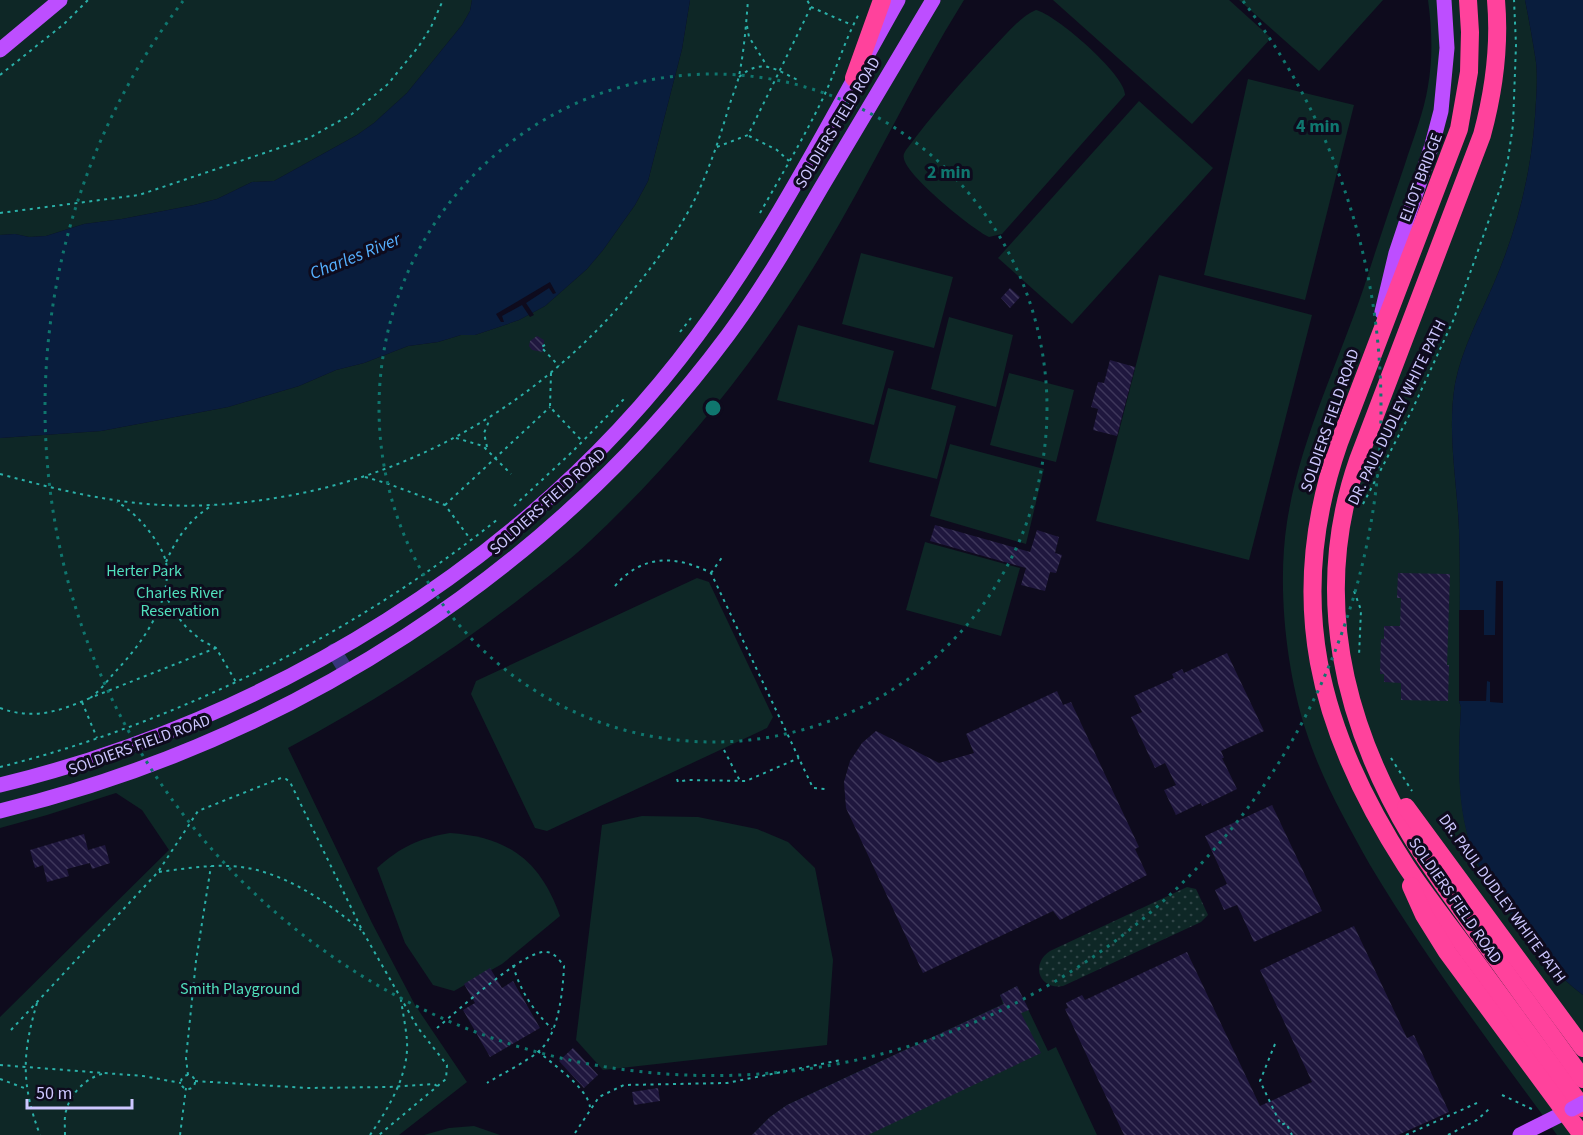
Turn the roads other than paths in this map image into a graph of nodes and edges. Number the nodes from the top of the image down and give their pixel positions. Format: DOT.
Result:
graph roads {
  1 [pos="60,0"];
  2 [pos="882,0"];
  3 [pos="898,0"];
  4 [pos="933,0"];
  5 [pos="1444,0"];
  6 [pos="1468,0"];
  7 [pos="1496,0"];
  8 [pos="0,50"];
  9 [pos="854,78"];
  10 [pos="1371,361"];
  11 [pos="334,651"];
  12 [pos="347,672"];
  13 [pos="1377,770"];
  14 [pos="0,785"];
  15 [pos="0,811"];
  16 [pos="1583,1048"];
  17 [pos="1583,1078"];
  18 [pos="1576,1108"];
  19 [pos="1520,1135"];
  20 [pos="1582,1135"];
  1 -- 8 [label="main road"];
  2 -- 9 [label="highway"];
  3 -- 9 [label="main road, SOLDIERS FIELD ROAD"];
  4 -- 12 [label="main road, SOLDIERS FIELD ROAD"];
  5 -- 10 [label="main road, SOLDIERS FIELD ROAD"];
  6 -- 10 [label="highway, ELIOT BRIDGE"];
  7 -- 13 [label="highway, SOLDIERS FIELD ROAD"];
  9 -- 11 [label="main road, SOLDIERS FIELD ROAD"];
  10 -- 18 [label="highway, SOLDIERS FIELD ROAD"];
  11 -- 12 [label="lane"];
  11 -- 14 [label="main road, SOLDIERS FIELD ROAD"];
  12 -- 15 [label="main road, SOLDIERS FIELD ROAD"];
  13 -- 16 [label="highway"];
  13 -- 17 [label="highway, SOLDIERS FIELD ROAD"];
  18 -- 19 [label="main road"];
  18 -- 20 [label="highway, SOLDIERS FIELD ROAD"];
}
